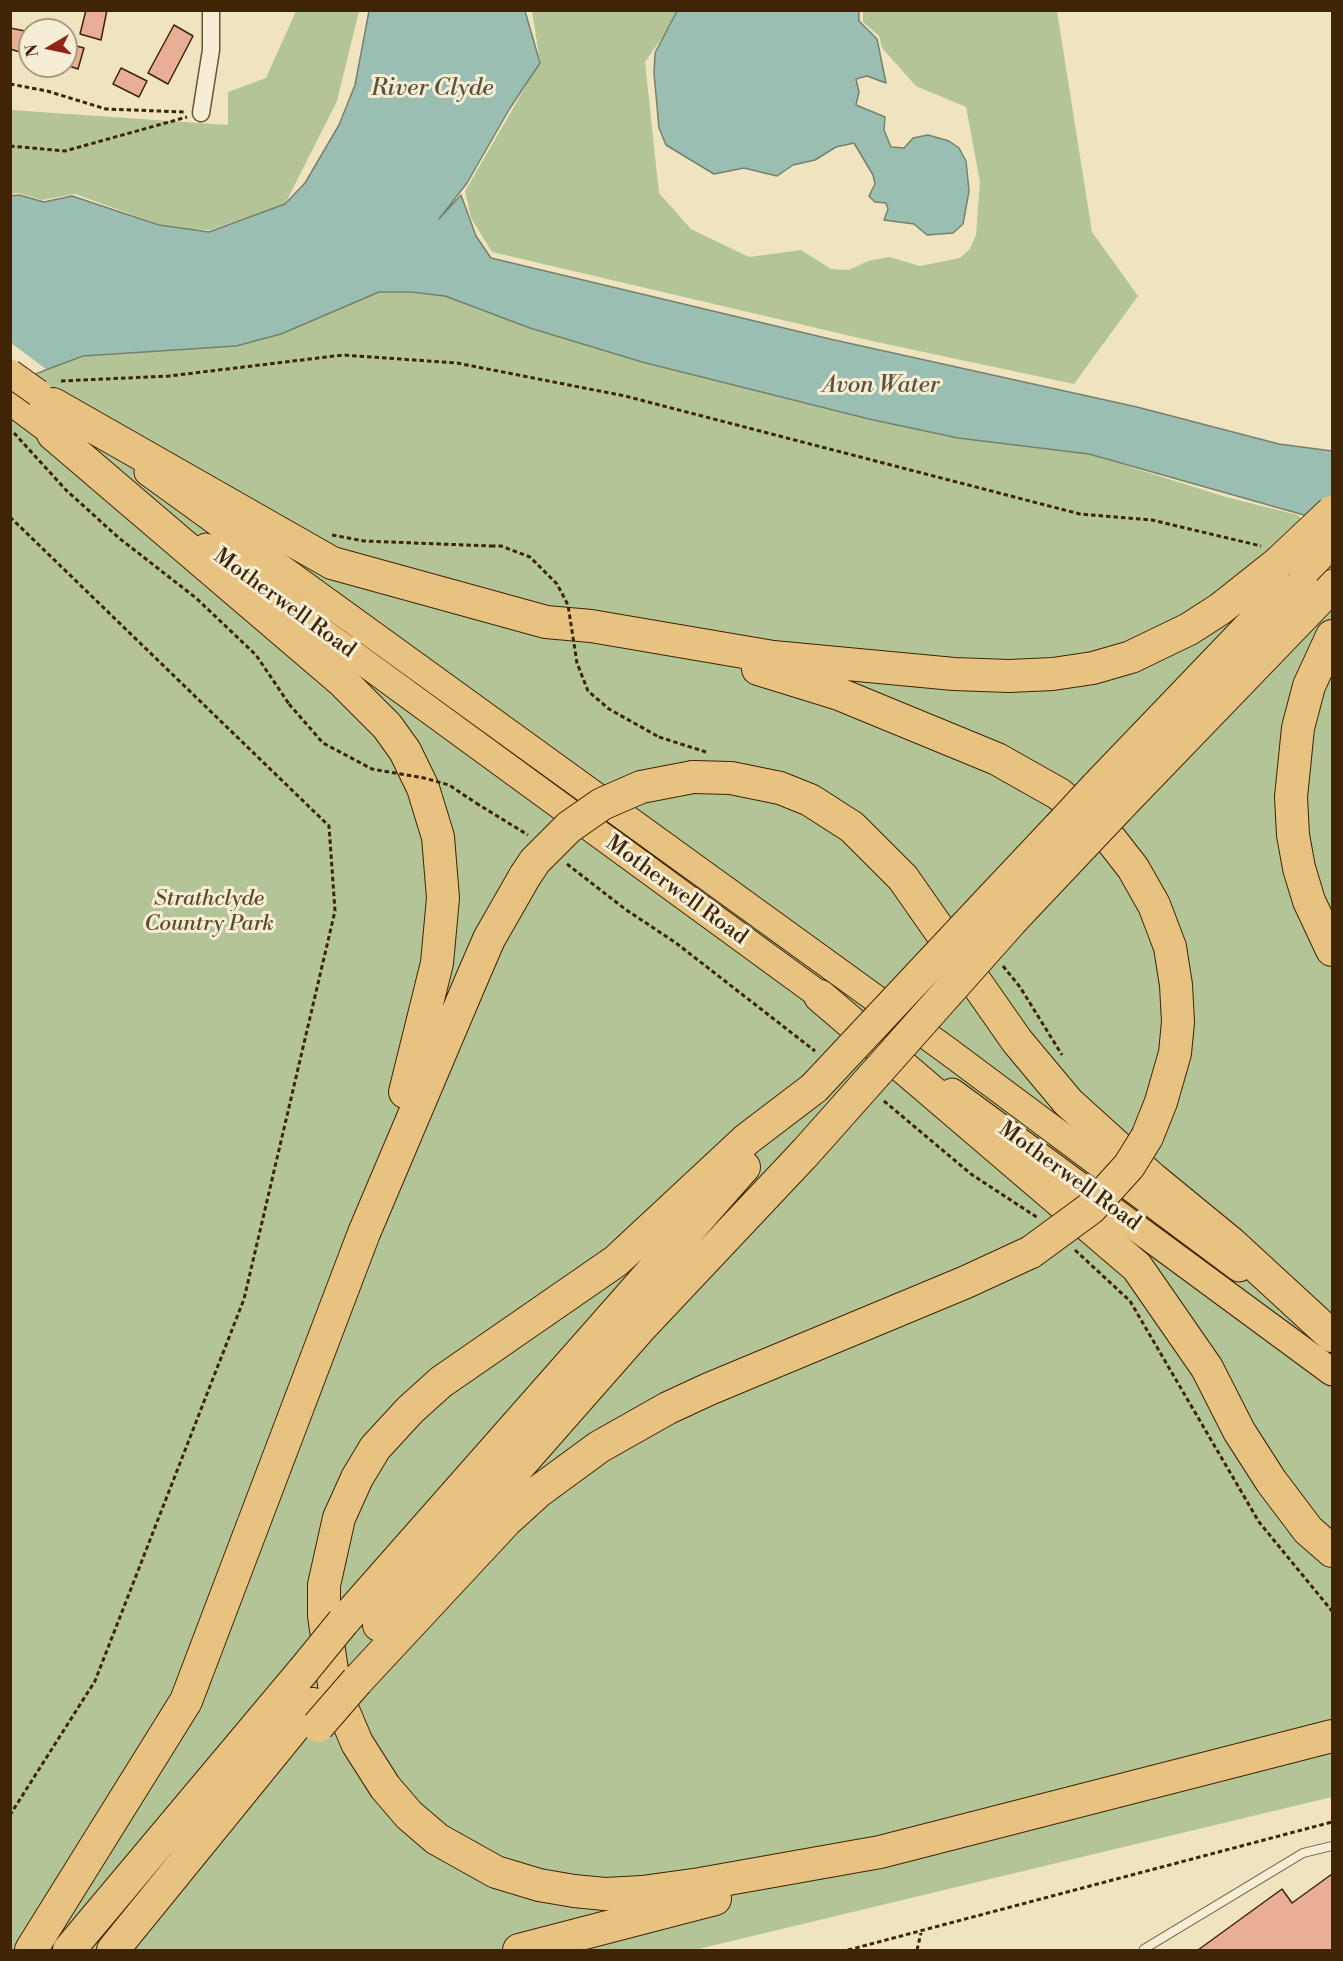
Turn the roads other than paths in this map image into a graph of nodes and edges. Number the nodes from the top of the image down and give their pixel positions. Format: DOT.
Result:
graph roads {
  1 [pos="211,10"];
  2 [pos="201,113"];
  3 [pos="10,373"];
  4 [pos="26,417"];
  5 [pos="1332,512"];
  6 [pos="1332,541"];
  7 [pos="1282,560"];
  8 [pos="1332,586"];
  9 [pos="591,626"];
  10 [pos="1332,636"];
  11 [pos="1107,798"];
  12 [pos="1004,907"];
  13 [pos="1332,950"];
  14 [pos="820,996"];
  15 [pos="814,1088"];
  16 [pos="1332,1336"];
  17 [pos="1332,1341"];
  18 [pos="1332,1372"];
  19 [pos="300,1405"];
  20 [pos="1332,1551"];
  21 [pos="354,1670"];
  22 [pos="315,1715"];
  23 [pos="1332,1736"];
  24 [pos="1332,1846"];
  25 [pos="880,1852"];
  26 [pos="1144,1949"];
  27 [pos="31,1950"];
  28 [pos="69,1950"];
  29 [pos="112,1950"];
  30 [pos="119,1950"];
  31 [pos="519,1950"];
  1 -- 2 [label="street"];
  3 -- 4 [label="main road, bridge"];
  4 -- 9 [label="highway"];
  4 -- 14 [label="main road, Motherwell Road"];
  4 -- 17 [label="main road, Motherwell Road"];
  4 -- 19 [label="highway"];
  5 -- 7 [label="highway, bridge"];
  6 -- 7 [label="highway, bridge"];
  7 -- 9 [label="highway"];
  7 -- 11 [label="highway"];
  8 -- 11 [label="highway"];
  9 -- 21 [label="highway, bridge"];
  10 -- 13 [label="highway"];
  11 -- 12 [label="highway, bridge"];
  12 -- 15 [label="highway, bridge"];
  12 -- 21 [label="highway, bridge"];
  14 -- 18 [label="main road, Motherwell Road"];
  14 -- 20 [label="highway"];
  15 -- 25 [label="highway"];
  15 -- 28 [label="highway, bridge"];
  16 -- 19 [label="highway, bridge"];
  19 -- 27 [label="highway"];
  21 -- 22 [label="highway"];
  22 -- 29 [label="highway"];
  22 -- 30 [label="highway"];
  23 -- 25 [label="highway"];
  24 -- 26 [label="lane"];
  25 -- 31 [label="highway"];
}
